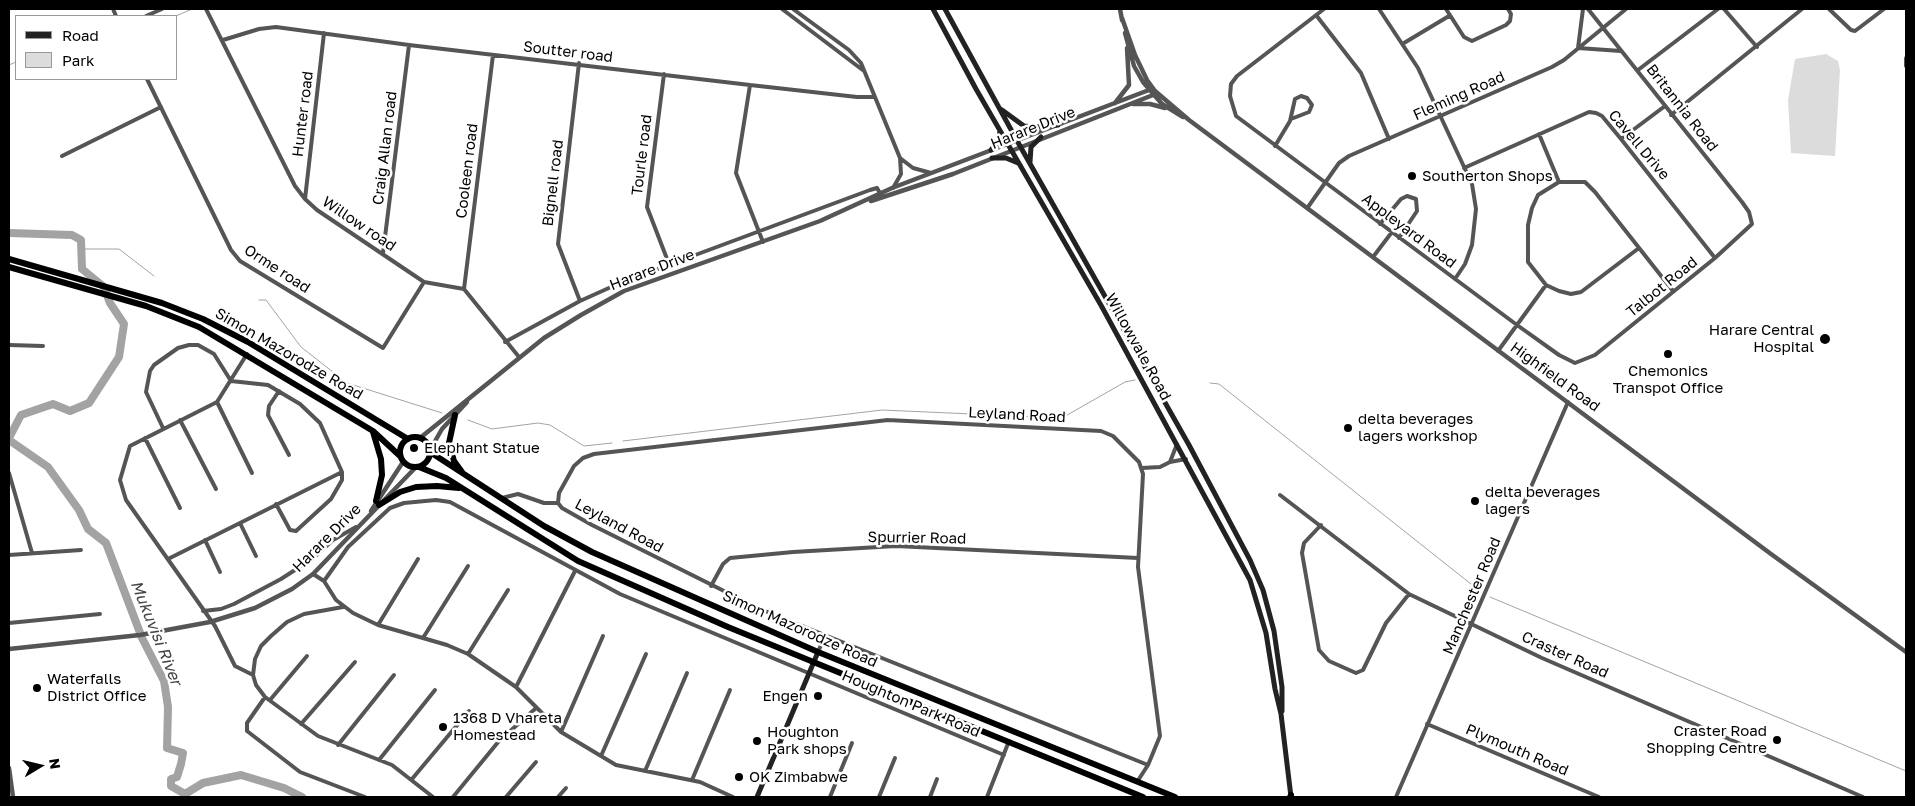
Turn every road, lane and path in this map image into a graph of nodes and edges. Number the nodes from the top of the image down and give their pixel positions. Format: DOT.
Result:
graph roads {
  1 [pos="162,9"];
  2 [pos="206,9"];
  3 [pos="782,9"];
  4 [pos="792,9"];
  5 [pos="933,9"];
  6 [pos="946,9"];
  7 [pos="1120,9"];
  8 [pos="1324,9"];
  9 [pos="1379,9"];
  10 [pos="1446,9"];
  11 [pos="1508,9"];
  12 [pos="1583,9"];
  13 [pos="1588,9"];
  14 [pos="1626,9"];
  15 [pos="1718,9"];
  16 [pos="1724,9"];
  17 [pos="1800,9"];
  18 [pos="1829,9"];
  19 [pos="1884,9"];
  20 [pos="148,15"];
  21 [pos="1316,15"];
  22 [pos="1449,16"];
  23 [pos="1122,18"];
  24 [pos="1602,28"];
  25 [pos="324,32"];
  26 [pos="223,40"];
  27 [pos="1127,43"];
  28 [pos="1404,43"];
  29 [pos="409,45"];
  30 [pos="1578,48"];
  31 [pos="1757,48"];
  32 [pos="1621,51"];
  33 [pos="493,55"];
  34 [pos="1906,58"];
  35 [pos="578,63"];
  36 [pos="1906,66"];
  37 [pos="1638,70"];
  38 [pos="866,72"];
  39 [pos="664,74"];
  40 [pos="148,80"];
  41 [pos="750,85"];
  42 [pos="1149,90"];
  43 [pos="1154,93"];
  44 [pos="875,97"];
  45 [pos="1114,104"];
  46 [pos="1127,104"];
  47 [pos="1665,106"];
  48 [pos="161,107"];
  49 [pos="1000,108"];
  50 [pos="1168,110"];
  51 [pos="1672,115"];
  52 [pos="1441,116"];
  53 [pos="1291,119"];
  54 [pos="1189,120"];
  55 [pos="1058,125"];
  56 [pos="1000,129"];
  57 [pos="1539,134"];
  58 [pos="1041,137"];
  59 [pos="1389,139"];
  60 [pos="1621,140"];
  61 [pos="1018,143"];
  62 [pos="1275,146"];
  63 [pos="1010,147"];
  64 [pos="991,150"];
  65 [pos="62,156"];
  66 [pos="900,158"];
  67 [pos="992,158"];
  68 [pos="1020,165"];
  69 [pos="1031,167"];
  70 [pos="1464,168"];
  71 [pos="933,173"];
  72 [pos="1324,182"];
  73 [pos="1559,182"];
  74 [pos="892,188"];
  75 [pos="880,193"];
  76 [pos="305,199"];
  77 [pos="865,202"];
  78 [pos="1308,208"];
  79 [pos="1380,224"];
  80 [pos="1752,224"];
  81 [pos="1392,232"];
  82 [pos="757,233"];
  83 [pos="1399,238"];
  84 [pos="763,242"];
  85 [pos="1639,248"];
  86 [pos="383,253"];
  87 [pos="1373,257"];
  88 [pos="1716,258"];
  89 [pos="9,259"];
  90 [pos="668,264"];
  91 [pos="9,267"];
  92 [pos="1455,279"];
  93 [pos="78,282"];
  94 [pos="424,282"];
  95 [pos="1546,286"];
  96 [pos="464,289"];
  97 [pos="1673,291"];
  98 [pos="580,301"];
  99 [pos="1517,325"];
  100 [pos="505,342"];
  101 [pos="9,345"];
  102 [pos="43,346"];
  103 [pos="1498,351"];
  104 [pos="247,354"];
  105 [pos="519,357"];
  106 [pos="1582,362"];
  107 [pos="231,381"];
  108 [pos="279,391"];
  109 [pos="470,399"];
  110 [pos="217,402"];
  111 [pos="1568,402"];
  112 [pos="455,415"];
  113 [pos="180,420"];
  114 [pos="164,428"];
  115 [pos="373,431"];
  116 [pos="145,438"];
  117 [pos="420,438"];
  118 [pos="408,439"];
  119 [pos="1177,444"];
  120 [pos="430,451"];
  121 [pos="289,454"];
  122 [pos="402,459"];
  123 [pos="1186,459"];
  124 [pos="1170,462"];
  125 [pos="417,467"];
  126 [pos="1142,468"];
  127 [pos="342,472"];
  128 [pos="9,473"];
  129 [pos="252,473"];
  130 [pos="466,477"];
  131 [pos="216,489"];
  132 [pos="463,489"];
  133 [pos="1280,495"];
  134 [pos="501,498"];
  135 [pos="377,503"];
  136 [pos="558,503"];
  137 [pos="276,504"];
  138 [pos="180,508"];
  139 [pos="240,523"];
  140 [pos="1321,525"];
  141 [pos="356,527"];
  142 [pos="205,540"];
  143 [pos="81,550"];
  144 [pos="32,553"];
  145 [pos="9,555"];
  146 [pos="256,556"];
  147 [pos="1138,558"];
  148 [pos="168,559"];
  149 [pos="418,559"];
  150 [pos="468,566"];
  151 [pos="575,571"];
  152 [pos="220,572"];
  153 [pos="313,574"];
  154 [pos="324,581"];
  155 [pos="711,586"];
  156 [pos="508,590"];
  157 [pos="1409,594"];
  158 [pos="343,607"];
  159 [pos="203,611"];
  160 [pos="100,614"];
  161 [pos="210,622"];
  162 [pos="9,623"];
  163 [pos="378,625"];
  164 [pos="1472,625"];
  165 [pos="603,636"];
  166 [pos="825,636"];
  167 [pos="423,638"];
  168 [pos="775,646"];
  169 [pos="9,649"];
  170 [pos="818,652"];
  171 [pos="1906,652"];
  172 [pos="468,654"];
  173 [pos="646,654"];
  174 [pos="307,656"];
  175 [pos="771,658"];
  176 [pos="355,662"];
  177 [pos="814,662"];
  178 [pos="687,673"];
  179 [pos="809,673"];
  180 [pos="253,675"];
  181 [pos="394,675"];
  182 [pos="516,687"];
  183 [pos="435,690"];
  184 [pos="730,690"];
  185 [pos="265,697"];
  186 [pos="270,700"];
  187 [pos="535,708"];
  188 [pos="469,711"];
  189 [pos="1281,714"];
  190 [pos="301,724"];
  191 [pos="1427,724"];
  192 [pos="562,732"];
  193 [pos="1009,741"];
  194 [pos="852,744"];
  195 [pos="338,745"];
  196 [pos="1004,755"];
  197 [pos="602,756"];
  198 [pos="895,758"];
  199 [pos="379,760"];
  200 [pos="536,762"];
  201 [pos="1148,765"];
  202 [pos="9,768"];
  203 [pos="645,771"];
  204 [pos="937,778"];
  205 [pos="412,779"];
  206 [pos="692,780"];
  207 [pos="1137,782"];
  208 [pos="566,788"];
  209 [pos="1857,796"];
  210 [pos="14,797"];
  211 [pos="365,797"];
  212 [pos="432,797"];
  213 [pos="453,797"];
  214 [pos="506,797"];
  215 [pos="558,797"];
  216 [pos="733,797"];
  217 [pos="757,797"];
  218 [pos="830,797"];
  219 [pos="879,797"];
  220 [pos="930,797"];
  221 [pos="987,797"];
  222 [pos="1143,797"];
  223 [pos="1175,797"];
  224 [pos="1291,797"];
  225 [pos="1396,797"];
  226 [pos="1599,797"];
  227 [pos="1863,797"];
  1 -- 20 [label="street"];
  2 -- 26 [label="street, Willow road"];
  3 -- 38 [label="street"];
  4 -- 38 [label="street"];
  5 -- 56 [label="main road, Willowvale Road"];
  6 -- 49 [label="main road, Willowvale Road"];
  7 -- 23 [label="street"];
  8 -- 21 [label="street"];
  9 -- 28 [label="street"];
  10 -- 22 [label="street"];
  11 -- 22 [label="street"];
  12 -- 30 [label="street"];
  13 -- 24 [label="street, Britannia Road"];
  14 -- 24 [label="street, Fleming Road"];
  15 -- 37 [label="street"];
  16 -- 31 [label="street"];
  17 -- 31 [label="street"];
  18 -- 19 [label="street"];
  21 -- 59 [label="street"];
  21 -- 62 [label="street, Appleyard Road"];
  22 -- 28 [label="street"];
  23 -- 27 [label="street"];
  23 -- 43 [label="street"];
  24 -- 30 [label="street, Fleming Road"];
  24 -- 32 [label="street, Britannia Road"];
  25 -- 26 [label="street, Soutter road"];
  25 -- 29 [label="street, Soutter road"];
  25 -- 76 [label="street, Hunter road"];
  26 -- 76 [label="street, Willow road"];
  27 -- 42 [label="street"];
  27 -- 45 [label="street"];
  28 -- 52 [label="street"];
  29 -- 33 [label="street, Soutter road"];
  29 -- 86 [label="street, Craig Allan road"];
  30 -- 32 [label="street"];
  30 -- 52 [label="street, Fleming Road"];
  31 -- 51 [label="street"];
  32 -- 37 [label="street, Britannia Road"];
  33 -- 35 [label="street, Soutter road"];
  33 -- 96 [label="street, Cooleen road"];
  34 -- 36 [label="street"];
  35 -- 39 [label="street, Soutter road"];
  35 -- 98 [label="street, Bignell road"];
  37 -- 47 [label="street, Britannia Road"];
  38 -- 44 [label="street"];
  39 -- 41 [label="street, Soutter road"];
  39 -- 90 [label="street, Tourle road"];
  40 -- 48 [label="street, Orme road"];
  41 -- 44 [label="street, Soutter road"];
  41 -- 82 [label="street"];
  42 -- 43 [label="street"];
  42 -- 45 [label="street, Harare Drive"];
  43 -- 46 [label="street, Harare Drive"];
  43 -- 50 [label="street, Highfield Road"];
  43 -- 54 [label="street, Highfield Road"];
  44 -- 66 [label="street"];
  45 -- 55 [label="street, Harare Drive"];
  46 -- 50 [label="street"];
  46 -- 58 [label="street, Harare Drive"];
  47 -- 51 [label="street, Britannia Road"];
  47 -- 60 [label="street"];
  48 -- 65 [label="street"];
  48 -- 94 [label="street, Orme road"];
  49 -- 55 [label="main road"];
  49 -- 61 [label="main road, Willowvale Road"];
  50 -- 54 [label="street, Highfield Road"];
  51 -- 80 [label="street, Britannia Road"];
  52 -- 59 [label="street, Fleming Road"];
  52 -- 70 [label="street"];
  53 -- 53 [label="street"];
  53 -- 62 [label="street"];
  54 -- 78 [label="street, Highfield Road"];
  55 -- 61 [label="street, Harare Drive"];
  56 -- 63 [label="main road, Willowvale Road"];
  56 -- 64 [label="main road"];
  57 -- 60 [label="street, Cavell Drive"];
  57 -- 70 [label="street, Cavell Drive"];
  57 -- 73 [label="street"];
  58 -- 61 [label="street, Harare Drive"];
  58 -- 69 [label="main road"];
  59 -- 72 [label="street, Fleming Road"];
  60 -- 88 [label="street, Cavell Drive"];
  61 -- 63 [label="street, Harare Drive"];
  61 -- 69 [label="main road, Willowvale Road"];
  62 -- 72 [label="street, Appleyard Road"];
  63 -- 64 [label="street, Harare Drive"];
  63 -- 67 [label="street, Harare Drive"];
  63 -- 68 [label="main road, Willowvale Road"];
  64 -- 71 [label="street, Harare Drive"];
  66 -- 71 [label="street"];
  66 -- 74 [label="street"];
  67 -- 68 [label="main road"];
  67 -- 77 [label="street, Harare Drive"];
  68 -- 119 [label="main road, Willowvale Road"];
  69 -- 189 [label="main road, Willowvale Road"];
  70 -- 92 [label="street"];
  71 -- 74 [label="street, Harare Drive"];
  72 -- 78 [label="street, Fleming Road"];
  72 -- 79 [label="street, Appleyard Road"];
  73 -- 85 [label="street"];
  73 -- 95 [label="street"];
  74 -- 75 [label="street, Harare Drive"];
  75 -- 77 [label="street, Harare Drive"];
  75 -- 82 [label="street"];
  76 -- 86 [label="street, Willow road"];
  77 -- 84 [label="street, Harare Drive"];
  78 -- 87 [label="street, Highfield Road"];
  79 -- 81 [label="street, Appleyard Road"];
  79 -- 83 [label="street"];
  80 -- 88 [label="street, Talbot Road"];
  81 -- 83 [label="street, Appleyard Road"];
  81 -- 87 [label="street"];
  82 -- 84 [label="street"];
  82 -- 90 [label="street"];
  83 -- 92 [label="street, Appleyard Road"];
  84 -- 105 [label="street, Harare Drive"];
  85 -- 95 [label="street"];
  85 -- 97 [label="street"];
  86 -- 94 [label="street, Willow road"];
  87 -- 103 [label="street, Highfield Road"];
  88 -- 97 [label="street, Talbot Road"];
  89 -- 93 [label="highway, Simon Mazorodze Road"];
  90 -- 98 [label="street"];
  91 -- 93 [label="highway, Simon Mazorodze Road"];
  92 -- 99 [label="street, Appleyard Road"];
  93 -- 104 [label="highway, Simon Mazorodze Road"];
  93 -- 118 [label="highway, Simon Mazorodze Road"];
  94 -- 96 [label="street, Willow road"];
  95 -- 99 [label="street"];
  96 -- 100 [label="street"];
  97 -- 106 [label="street, Talbot Road"];
  98 -- 100 [label="street"];
  99 -- 103 [label="street"];
  99 -- 106 [label="street, Appleyard Road"];
  100 -- 105 [label="street"];
  101 -- 102 [label="street"];
  103 -- 111 [label="street, Highfield Road"];
  104 -- 107 [label="street"];
  104 -- 115 [label="highway, Simon Mazorodze Road"];
  105 -- 109 [label="street, Harare Drive"];
  107 -- 108 [label="street"];
  107 -- 110 [label="street"];
  107 -- 114 [label="street"];
  108 -- 121 [label="street"];
  108 -- 127 [label="street"];
  109 -- 112 [label="street, Harare Drive"];
  109 -- 117 [label="street, Harare Drive"];
  110 -- 113 [label="street"];
  110 -- 129 [label="street"];
  111 -- 164 [label="street, Manchester Road"];
  111 -- 171 [label="street, Highfield Road"];
  112 -- 120 [label="street, Harare Drive"];
  112 -- 130 [label="highway"];
  113 -- 114 [label="street"];
  113 -- 131 [label="street"];
  114 -- 116 [label="street"];
  115 -- 122 [label="highway, Simon Mazorodze Road"];
  115 -- 135 [label="highway"];
  116 -- 138 [label="street"];
  116 -- 148 [label="street"];
  117 -- 118 [label="highway"];
  117 -- 120 [label="highway, Simon Mazorodze Road"];
  118 -- 122 [label="highway"];
  119 -- 123 [label="main road, Willowvale Road"];
  119 -- 124 [label="street"];
  120 -- 125 [label="highway"];
  120 -- 130 [label="highway, Simon Mazorodze Road"];
  122 -- 125 [label="highway, Simon Mazorodze Road"];
  122 -- 135 [label="street"];
  123 -- 124 [label="street"];
  123 -- 189 [label="main road, Willowvale Road"];
  124 -- 126 [label="street"];
  125 -- 132 [label="highway, Simon Mazorodze Road"];
  125 -- 135 [label="street, Harare Drive"];
  126 -- 136 [label="street, Leyland Road"];
  126 -- 147 [label="street"];
  127 -- 137 [label="street"];
  127 -- 137 [label="street"];
  128 -- 144 [label="street"];
  130 -- 134 [label="highway, Simon Mazorodze Road"];
  132 -- 135 [label="highway"];
  132 -- 168 [label="highway, Simon Mazorodze Road"];
  133 -- 140 [label="street, Craster Road"];
  134 -- 136 [label="street"];
  134 -- 170 [label="highway, Simon Mazorodze Road"];
  135 -- 141 [label="street, Harare Drive"];
  136 -- 155 [label="street, Leyland Road"];
  137 -- 139 [label="street"];
  139 -- 142 [label="street"];
  139 -- 146 [label="street"];
  140 -- 157 [label="street, Craster Road"];
  140 -- 157 [label="street"];
  141 -- 153 [label="street, Harare Drive"];
  141 -- 159 [label="street"];
  142 -- 148 [label="street"];
  142 -- 152 [label="street"];
  143 -- 144 [label="street"];
  144 -- 145 [label="street"];
  147 -- 155 [label="street, Spurrier Road"];
  147 -- 201 [label="street"];
  148 -- 159 [label="street"];
  149 -- 163 [label="street"];
  150 -- 167 [label="street"];
  151 -- 154 [label="street, Houghton Park Road"];
  151 -- 175 [label="street, Houghton Park Road"];
  151 -- 182 [label="street"];
  153 -- 154 [label="street"];
  153 -- 161 [label="street, Harare Drive"];
  154 -- 158 [label="street"];
  155 -- 166 [label="street, Leyland Road"];
  156 -- 172 [label="street"];
  157 -- 164 [label="street, Craster Road"];
  158 -- 163 [label="street"];
  158 -- 180 [label="street"];
  159 -- 161 [label="street"];
  160 -- 162 [label="street"];
  161 -- 169 [label="street, Harare Drive"];
  161 -- 180 [label="street"];
  163 -- 167 [label="street"];
  164 -- 191 [label="street, Manchester Road"];
  164 -- 209 [label="street, Craster Road"];
  165 -- 192 [label="street"];
  166 -- 170 [label="street"];
  166 -- 201 [label="street, Leyland Road"];
  167 -- 172 [label="street"];
  168 -- 175 [label="street"];
  168 -- 177 [label="highway, Simon Mazorodze Road"];
  170 -- 177 [label="main road"];
  170 -- 207 [label="highway, Simon Mazorodze Road"];
  172 -- 182 [label="street"];
  173 -- 197 [label="street"];
  174 -- 186 [label="street"];
  175 -- 179 [label="street, Houghton Park Road"];
  176 -- 190 [label="street"];
  177 -- 179 [label="main road"];
  177 -- 193 [label="highway, Simon Mazorodze Road"];
  178 -- 203 [label="street"];
  179 -- 196 [label="street, Houghton Park Road"];
  179 -- 217 [label="main road"];
  180 -- 185 [label="street"];
  181 -- 195 [label="street"];
  182 -- 187 [label="street"];
  183 -- 199 [label="street"];
  184 -- 206 [label="street"];
  185 -- 186 [label="street"];
  185 -- 211 [label="street"];
  186 -- 190 [label="street"];
  187 -- 192 [label="street"];
  187 -- 213 [label="street"];
  188 -- 205 [label="street"];
  189 -- 224 [label="main road, Willowvale Road"];
  190 -- 195 [label="street"];
  191 -- 225 [label="street, Manchester Road"];
  191 -- 226 [label="street, Plymouth Road"];
  192 -- 197 [label="street"];
  193 -- 196 [label="street"];
  193 -- 222 [label="highway, Simon Mazorodze Road"];
  194 -- 218 [label="street"];
  195 -- 199 [label="street"];
  196 -- 221 [label="street"];
  197 -- 203 [label="street"];
  198 -- 219 [label="street"];
  199 -- 205 [label="street"];
  200 -- 214 [label="street"];
  201 -- 207 [label="street"];
  202 -- 210 [label="street"];
  203 -- 206 [label="street"];
  204 -- 220 [label="street"];
  205 -- 212 [label="street"];
  206 -- 216 [label="street"];
  207 -- 223 [label="highway, Simon Mazorodze Road"];
  208 -- 215 [label="street"];
  209 -- 227 [label="street, Craster Road"];
}
